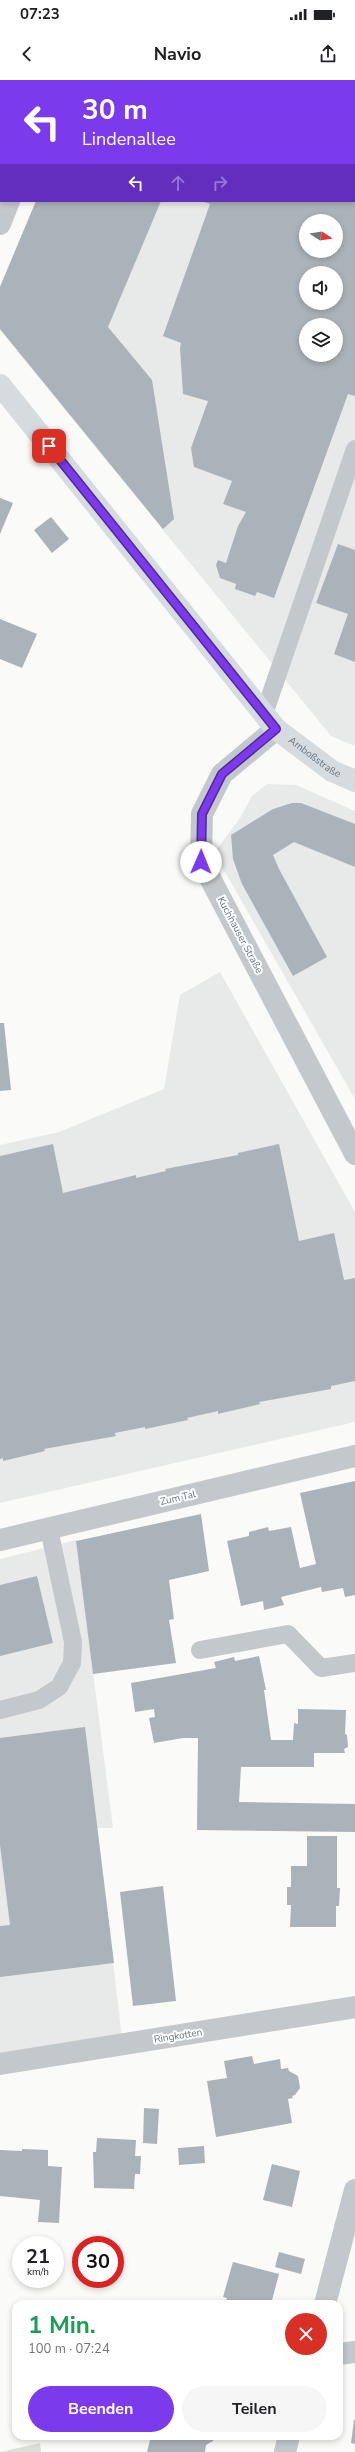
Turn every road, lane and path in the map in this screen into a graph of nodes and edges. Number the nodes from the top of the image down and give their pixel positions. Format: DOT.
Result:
graph roads {
  1 [pos="9,202"];
  2 [pos="0,224"];
  3 [pos="0,385"];
  4 [pos="355,449"];
  5 [pos="270,721"];
  6 [pos="355,781"];
  7 [pos="355,1154"];
  8 [pos="355,1456"];
  9 [pos="49,1529"];
  10 [pos="0,1540"];
  11 [pos="200,1650"];
  12 [pos="355,1663"];
  13 [pos="0,1710"];
  14 [pos="355,2007"];
  15 [pos="0,2064"];
  16 [pos="355,2190"];
  17 [pos="326,2300"];
  18 [pos="355,2352"];
  19 [pos="343,2354"];
  20 [pos="288,2440"];
  21 [pos="285,2452"];
  1 -- 2 [label="street"];
  3 -- 5 [label="street, Amboßstraße"];
  4 -- 5 [label="lane"];
  5 -- 6 [label="street, Amboßstraße"];
  5 -- 7 [label="street, Kuchhauser Straße"];
  8 -- 9 [label="street, Zum Tal"];
  9 -- 10 [label="street, Zum Tal"];
  9 -- 13 [label="lane"];
  11 -- 12 [label="lane"];
  14 -- 15 [label="street, Ringkotten"];
  16 -- 17 [label="street"];
  18 -- 19 [label="street"];
  20 -- 21 [label="street"];
}
